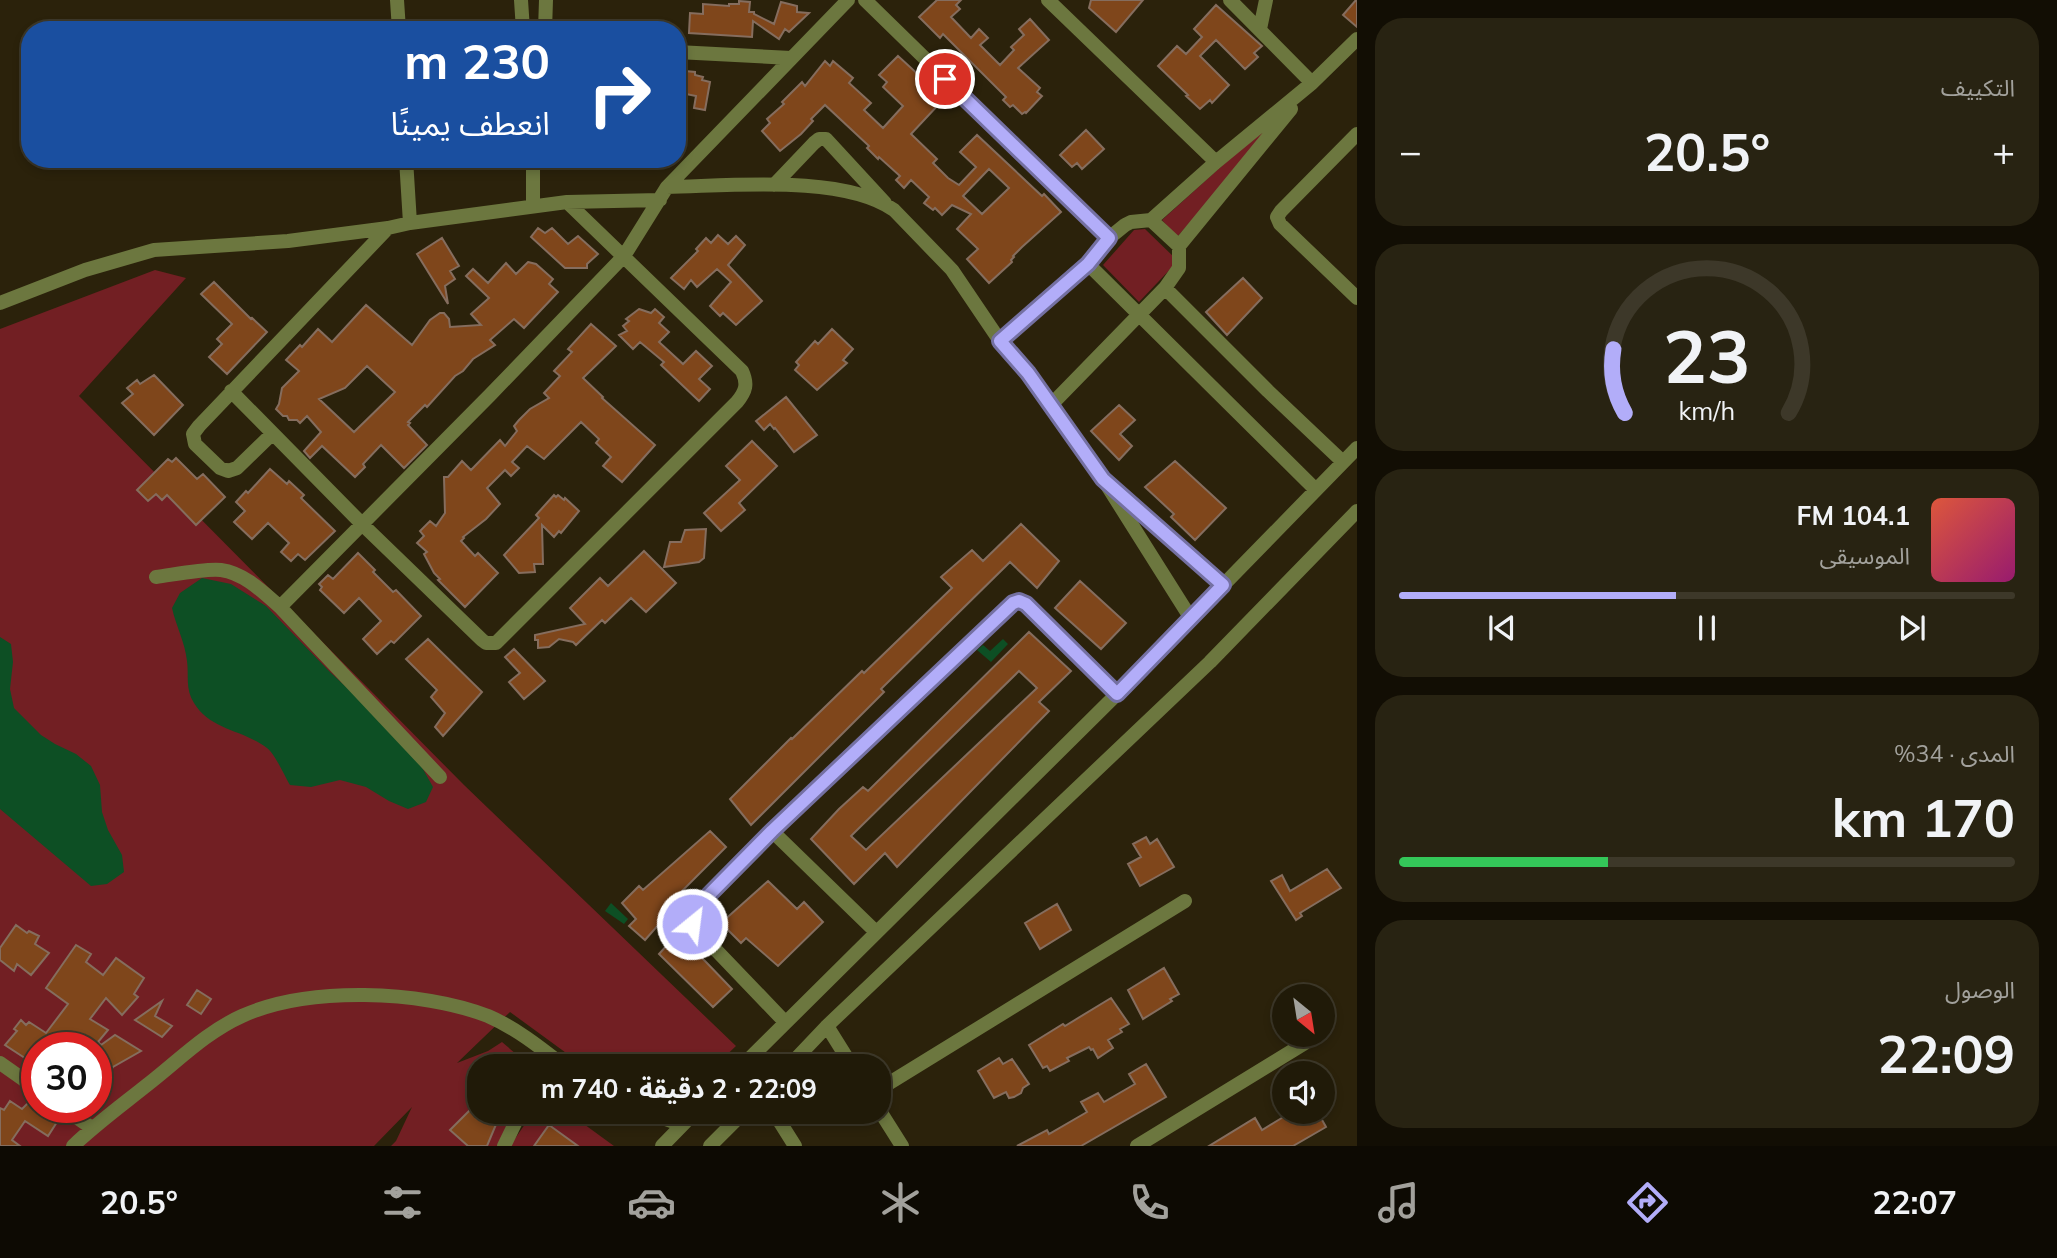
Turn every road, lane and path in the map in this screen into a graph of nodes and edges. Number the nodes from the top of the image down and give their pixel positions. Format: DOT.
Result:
graph roads {
  1 [pos="397,0"];
  2 [pos="522,0"];
  3 [pos="546,0"];
  4 [pos="848,0"];
  5 [pos="865,0"];
  6 [pos="1048,0"];
  7 [pos="1067,0"];
  8 [pos="1230,0"];
  9 [pos="1266,0"];
  10 [pos="1065,16"];
  11 [pos="398,21"];
  12 [pos="523,21"];
  13 [pos="545,21"];
  14 [pos="1259,30"];
  15 [pos="1357,39"];
  16 [pos="686,52"];
  17 [pos="790,58"];
  18 [pos="1312,83"];
  19 [pos="1357,134"];
  20 [pos="1216,162"];
  21 [pos="686,167"];
  22 [pos="407,168"];
  23 [pos="533,168"];
  24 [pos="685,168"];
  25 [pos="774,185"];
  26 [pos="667,187"];
  27 [pos="660,200"];
  28 [pos="567,202"];
  29 [pos="886,204"];
  30 [pos="533,205"];
  31 [pos="1151,220"];
  32 [pos="410,223"];
  33 [pos="388,229"];
  34 [pos="1109,238"];
  35 [pos="1179,246"];
  36 [pos="624,256"];
  37 [pos="1088,264"];
  38 [pos="1165,288"];
  39 [pos="1357,298"];
  40 [pos="0,303"];
  41 [pos="1140,315"];
  42 [pos="1000,341"];
  43 [pos="231,391"];
  44 [pos="1050,406"];
  45 [pos="272,434"];
  46 [pos="1357,448"];
  47 [pos="1343,462"];
  48 [pos="1103,479"];
  49 [pos="1316,490"];
  50 [pos="1357,511"];
  51 [pos="363,525"];
  52 [pos="156,577"];
  53 [pos="1223,585"];
  54 [pos="280,607"];
  55 [pos="1190,618"];
  56 [pos="1117,694"];
  57 [pos="440,776"];
  58 [pos="772,831"];
  59 [pos="1185,901"];
  60 [pos="876,932"];
  61 [pos="785,1022"];
  62 [pos="827,1026"];
  63 [pos="1298,1047"];
  64 [pos="547,1054"];
  65 [pos="754,1054"];
  66 [pos="800,1054"];
  67 [pos="844,1054"];
  68 [pos="0,1063"];
  69 [pos="21,1078"];
  70 [pos="891,1082"];
  71 [pos="85,1123"];
  72 [pos="515,1124"];
  73 [pos="732,1124"];
  74 [pos="781,1124"];
  75 [pos="888,1124"];
  76 [pos="682,1125"];
  77 [pos="92,1128"];
  78 [pos="73,1146"];
  79 [pos="504,1146"];
  80 [pos="662,1146"];
  81 [pos="710,1146"];
  82 [pos="795,1146"];
  83 [pos="902,1146"];
  84 [pos="1137,1146"];
  1 -- 11 [label="street"];
  2 -- 12 [label="street"];
  3 -- 13 [label="street"];
  4 -- 17 [label="street"];
  5 -- 34 [label="street"];
  6 -- 10 [label="street"];
  7 -- 10 [label="street"];
  8 -- 14 [label="street"];
  9 -- 14 [label="street"];
  10 -- 20 [label="street"];
  14 -- 18 [label="street"];
  15 -- 18 [label="street"];
  16 -- 17 [label="street"];
  17 -- 21 [label="street"];
  18 -- 20 [label="street"];
  18 -- 35 [label="street"];
  19 -- 39 [label="street"];
  20 -- 31 [label="street"];
  22 -- 32 [label="street"];
  23 -- 30 [label="street"];
  24 -- 26 [label="street"];
  25 -- 26 [label="street"];
  25 -- 29 [label="street"];
  25 -- 29 [label="street"];
  26 -- 27 [label="street"];
  27 -- 28 [label="street"];
  27 -- 36 [label="street"];
  28 -- 30 [label="street"];
  28 -- 36 [label="street"];
  29 -- 42 [label="street"];
  30 -- 32 [label="street"];
  31 -- 34 [label="street"];
  31 -- 35 [label="street"];
  32 -- 33 [label="street"];
  33 -- 40 [label="street"];
  33 -- 43 [label="street"];
  34 -- 37 [label="street"];
  35 -- 38 [label="street"];
  36 -- 51 [label="street"];
  36 -- 51 [label="street"];
  37 -- 41 [label="street"];
  37 -- 42 [label="street"];
  38 -- 41 [label="street"];
  38 -- 47 [label="street"];
  41 -- 44 [label="street"];
  41 -- 49 [label="street"];
  42 -- 44 [label="street"];
  43 -- 45 [label="street"];
  43 -- 45 [label="street"];
  44 -- 48 [label="street"];
  45 -- 51 [label="street"];
  46 -- 47 [label="street"];
  47 -- 49 [label="street"];
  48 -- 53 [label="street"];
  48 -- 55 [label="street"];
  49 -- 53 [label="street"];
  50 -- 62 [label="street"];
  51 -- 54 [label="street"];
  52 -- 54 [label="street"];
  53 -- 55 [label="street"];
  54 -- 57 [label="street"];
  55 -- 56 [label="street"];
  56 -- 58 [label="street"];
  56 -- 60 [label="street"];
  58 -- 60 [label="street"];
  58 -- 61 [label="street"];
  59 -- 70 [label="street"];
  60 -- 61 [label="street"];
  61 -- 65 [label="street"];
  62 -- 66 [label="street"];
  62 -- 67 [label="street"];
  63 -- 84 [label="street"];
  64 -- 77 [label="street"];
  68 -- 69 [label="street"];
  71 -- 77 [label="street"];
  72 -- 79 [label="street"];
  73 -- 81 [label="street"];
  74 -- 82 [label="street"];
  75 -- 83 [label="street"];
  76 -- 80 [label="street"];
  77 -- 78 [label="street"];
}
